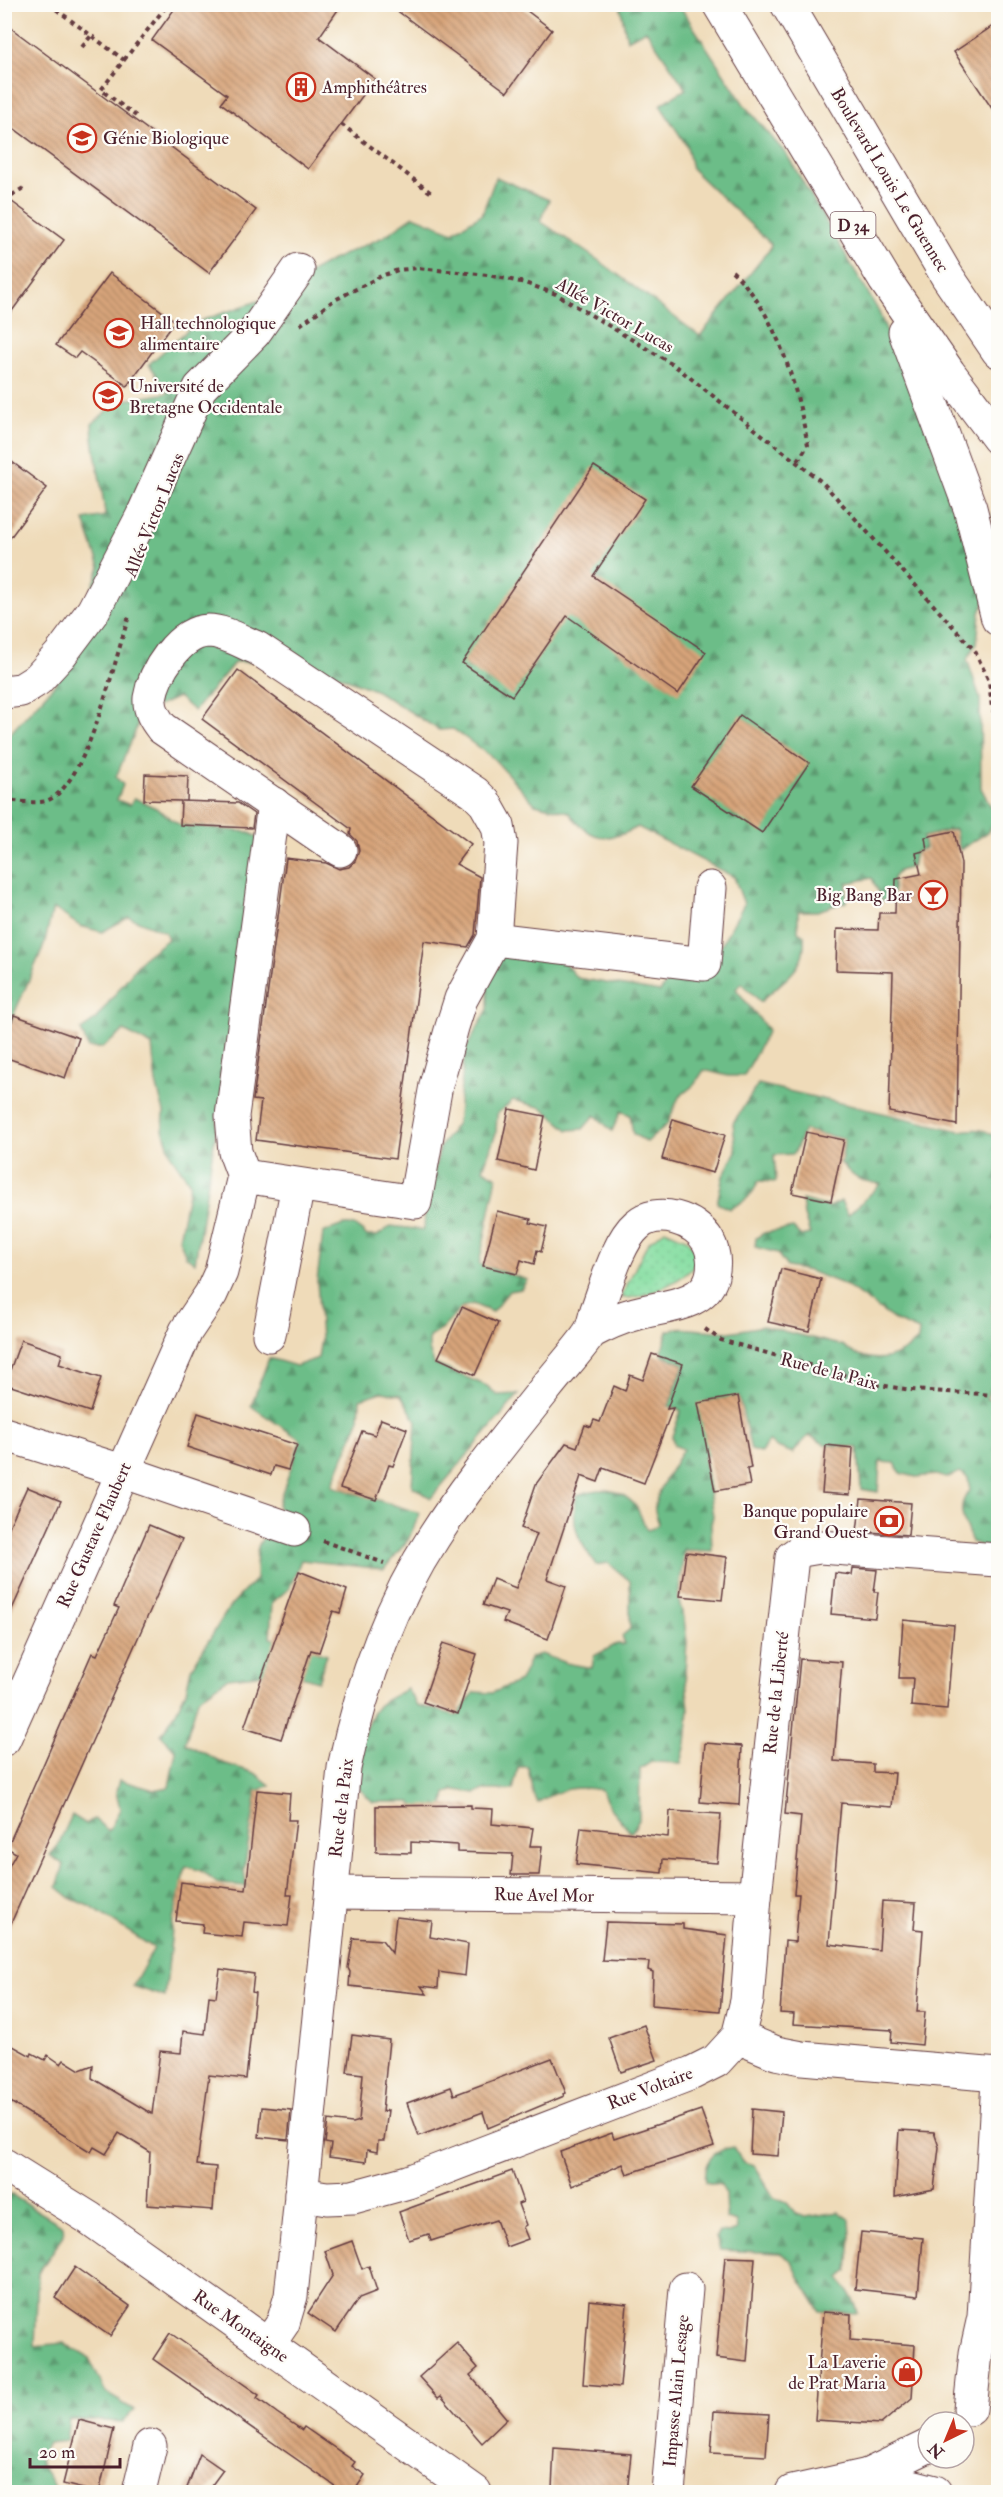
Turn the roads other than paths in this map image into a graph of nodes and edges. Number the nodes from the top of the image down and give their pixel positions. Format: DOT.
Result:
graph roads {
  1 [pos="719,4"];
  2 [pos="787,4"];
  3 [pos="904,202"];
  4 [pos="298,270"];
  5 [pos="885,280"];
  6 [pos="999,316"];
  7 [pos="999,351"];
  8 [pos="999,438"];
  9 [pos="999,619"];
  10 [pos="4,692"];
  11 [pos="274,804"];
  12 [pos="340,850"];
  13 [pos="710,888"];
  14 [pos="494,939"];
  15 [pos="244,1176"];
  16 [pos="298,1185"];
  17 [pos="590,1333"];
  18 [pos="269,1335"];
  19 [pos="4,1434"];
  20 [pos="122,1471"];
  21 [pos="294,1530"];
  22 [pos="999,1560"];
  23 [pos="4,1739"];
  24 [pos="332,1893"];
  25 [pos="755,1897"];
  26 [pos="738,2037"];
  27 [pos="999,2075"];
  28 [pos="999,2080"];
  29 [pos="4,2165"];
  30 [pos="301,2194"];
  31 [pos="686,2289"];
  32 [pos="984,2317"];
  33 [pos="268,2345"];
  34 [pos="999,2370"];
  35 [pos="974,2410"];
  36 [pos="150,2446"];
  37 [pos="916,2452"];
  38 [pos="934,2470"];
  39 [pos="868,2475"];
  40 [pos="138,2493"];
  41 [pos="475,2493"];
  42 [pos="668,2493"];
  43 [pos="792,2493"];
  44 [pos="935,2493"];
  45 [pos="939,2493"];
  1 -- 5 [label="street, D 34"];
  2 -- 3 [label="street, Boulevard Louis Le Guennec"];
  3 -- 6 [label="street"];
  3 -- 7 [label="street, Boulevard Louis Le Guennec"];
  4 -- 10 [label="street"];
  5 -- 8 [label="street, D 34"];
  5 -- 9 [label="street"];
  11 -- 12 [label="street"];
  11 -- 14 [label="street"];
  11 -- 15 [label="street"];
  13 -- 14 [label="street"];
  14 -- 16 [label="street"];
  15 -- 16 [label="street"];
  15 -- 20 [label="street, Rue Gustave Flaubert"];
  16 -- 18 [label="street"];
  17 -- 17 [label="street, Rue de la Paix"];
  17 -- 24 [label="street, Rue de la Paix"];
  19 -- 20 [label="street"];
  20 -- 21 [label="street"];
  20 -- 23 [label="street, Rue Gustave Flaubert"];
  22 -- 25 [label="street, Rue de la Liberté"];
  24 -- 25 [label="street, Rue Avel Mor"];
  24 -- 30 [label="street, Rue de la Paix"];
  25 -- 26 [label="street, Rue de la Liberté"];
  26 -- 27 [label="street"];
  26 -- 30 [label="street, Rue Voltaire"];
  28 -- 32 [label="street"];
  29 -- 33 [label="street, Rue Montaigne"];
  30 -- 33 [label="street, Rue de la Paix"];
  31 -- 42 [label="street, Impasse Alain Lesage"];
  32 -- 34 [label="street"];
  32 -- 35 [label="street"];
  33 -- 41 [label="street, Rue Montaigne"];
  36 -- 40 [label="street"];
  37 -- 39 [label="street"];
  38 -- 45 [label="street"];
  39 -- 43 [label="street"];
  39 -- 44 [label="street"];
}
